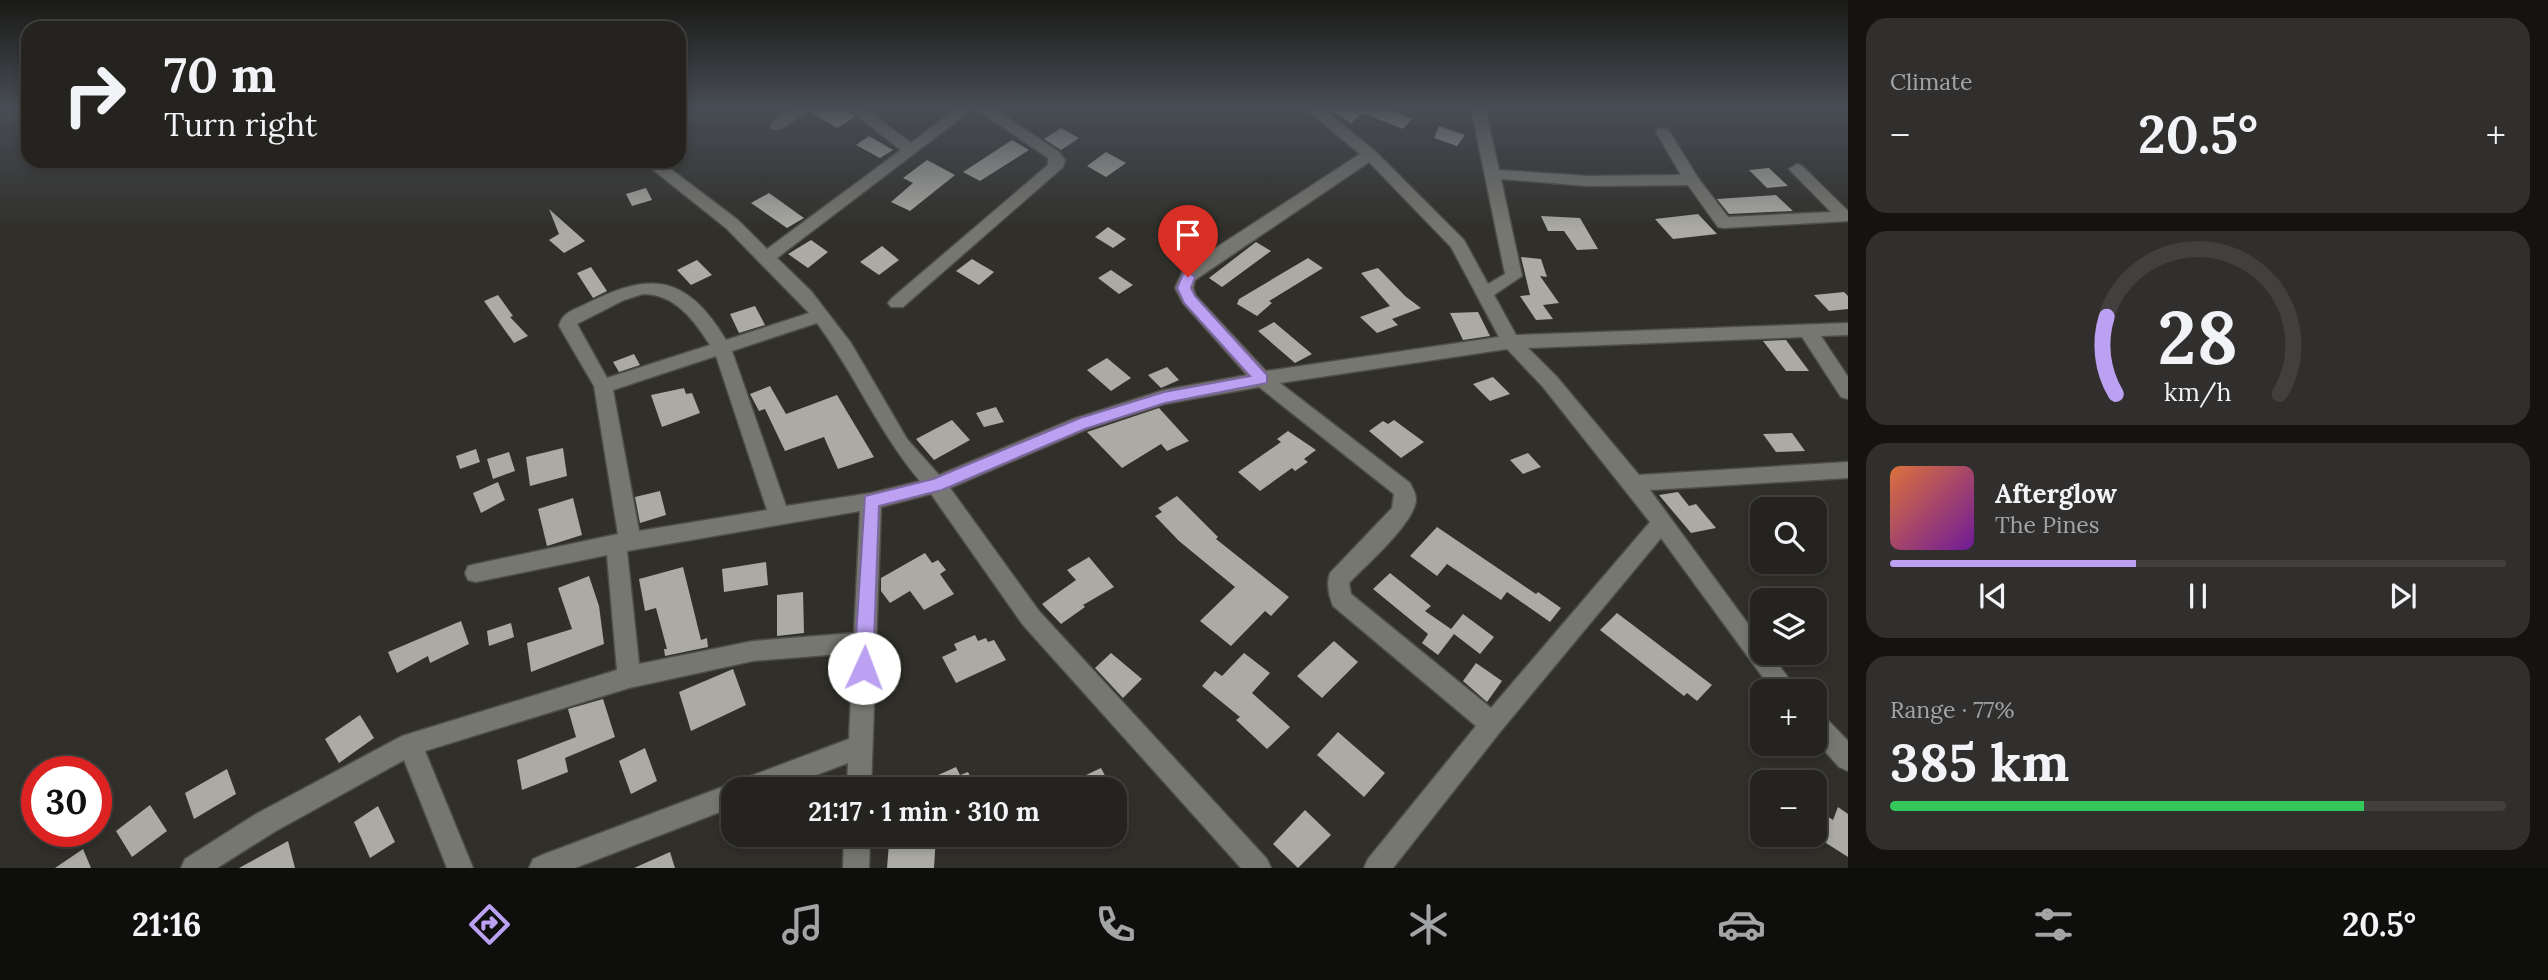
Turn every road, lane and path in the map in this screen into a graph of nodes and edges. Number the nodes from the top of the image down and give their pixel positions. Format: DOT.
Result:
graph roads {
  1 [pos="910,149"];
  2 [pos="1044,149"];
  3 [pos="1363,149"];
  4 [pos="1487,149"];
  5 [pos="1673,149"];
  6 [pos="1370,154"];
  7 [pos="659,168"];
  8 [pos="1797,169"];
  9 [pos="1492,174"];
  10 [pos="1692,180"];
  11 [pos="1846,216"];
  12 [pos="768,257"];
  13 [pos="1485,293"];
  14 [pos="897,303"];
  15 [pos="820,316"];
  16 [pos="1848,329"];
  17 [pos="1807,330"];
  18 [pos="1511,342"];
  19 [pos="722,349"];
  20 [pos="1262,379"];
  21 [pos="603,386"];
  22 [pos="1848,392"];
  23 [pos="1848,470"];
  24 [pos="1634,483"];
  25 [pos="936,485"];
  26 [pos="871,501"];
  27 [pos="780,518"];
  28 [pos="1662,522"];
  29 [pos="623,542"];
  30 [pos="476,573"];
  31 [pos="864,642"];
  32 [pos="629,677"];
  33 [pos="1777,679"];
  34 [pos="1492,724"];
  35 [pos="1827,736"];
  36 [pos="410,744"];
  37 [pos="860,746"];
  38 [pos="1848,760"];
  39 [pos="779,777"];
  40 [pos="859,777"];
  41 [pos="721,800"];
  42 [pos="857,847"];
  43 [pos="194,868"];
  44 [pos="460,868"];
  45 [pos="542,868"];
  46 [pos="856,868"];
  47 [pos="1258,868"];
  48 [pos="1377,868"];
  1 -- 12 [label="street"];
  2 -- 14 [label="street"];
  3 -- 6 [label="street"];
  4 -- 9 [label="street"];
  5 -- 10 [label="street"];
  6 -- 13 [label="street"];
  6 -- 20 [label="street"];
  7 -- 12 [label="street"];
  8 -- 11 [label="street"];
  9 -- 10 [label="street"];
  9 -- 13 [label="street"];
  10 -- 11 [label="street"];
  12 -- 15 [label="street"];
  13 -- 18 [label="street"];
  15 -- 19 [label="street"];
  15 -- 25 [label="street"];
  16 -- 17 [label="street"];
  17 -- 18 [label="street"];
  17 -- 22 [label="street"];
  18 -- 20 [label="street"];
  18 -- 24 [label="street"];
  19 -- 21 [label="street"];
  19 -- 21 [label="street"];
  19 -- 27 [label="street"];
  20 -- 25 [label="street"];
  20 -- 34 [label="street"];
  21 -- 29 [label="street"];
  23 -- 24 [label="street"];
  24 -- 28 [label="street"];
  25 -- 26 [label="street"];
  25 -- 47 [label="street"];
  26 -- 27 [label="street"];
  26 -- 31 [label="street"];
  27 -- 29 [label="street"];
  28 -- 33 [label="street"];
  28 -- 34 [label="street"];
  29 -- 30 [label="street"];
  29 -- 32 [label="street"];
  31 -- 32 [label="street"];
  31 -- 37 [label="street"];
  32 -- 36 [label="street"];
  34 -- 48 [label="street"];
  35 -- 38 [label="street"];
  36 -- 43 [label="street"];
  36 -- 44 [label="street"];
  37 -- 39 [label="street"];
  37 -- 40 [label="street"];
  41 -- 45 [label="street"];
  42 -- 46 [label="street"];
}
